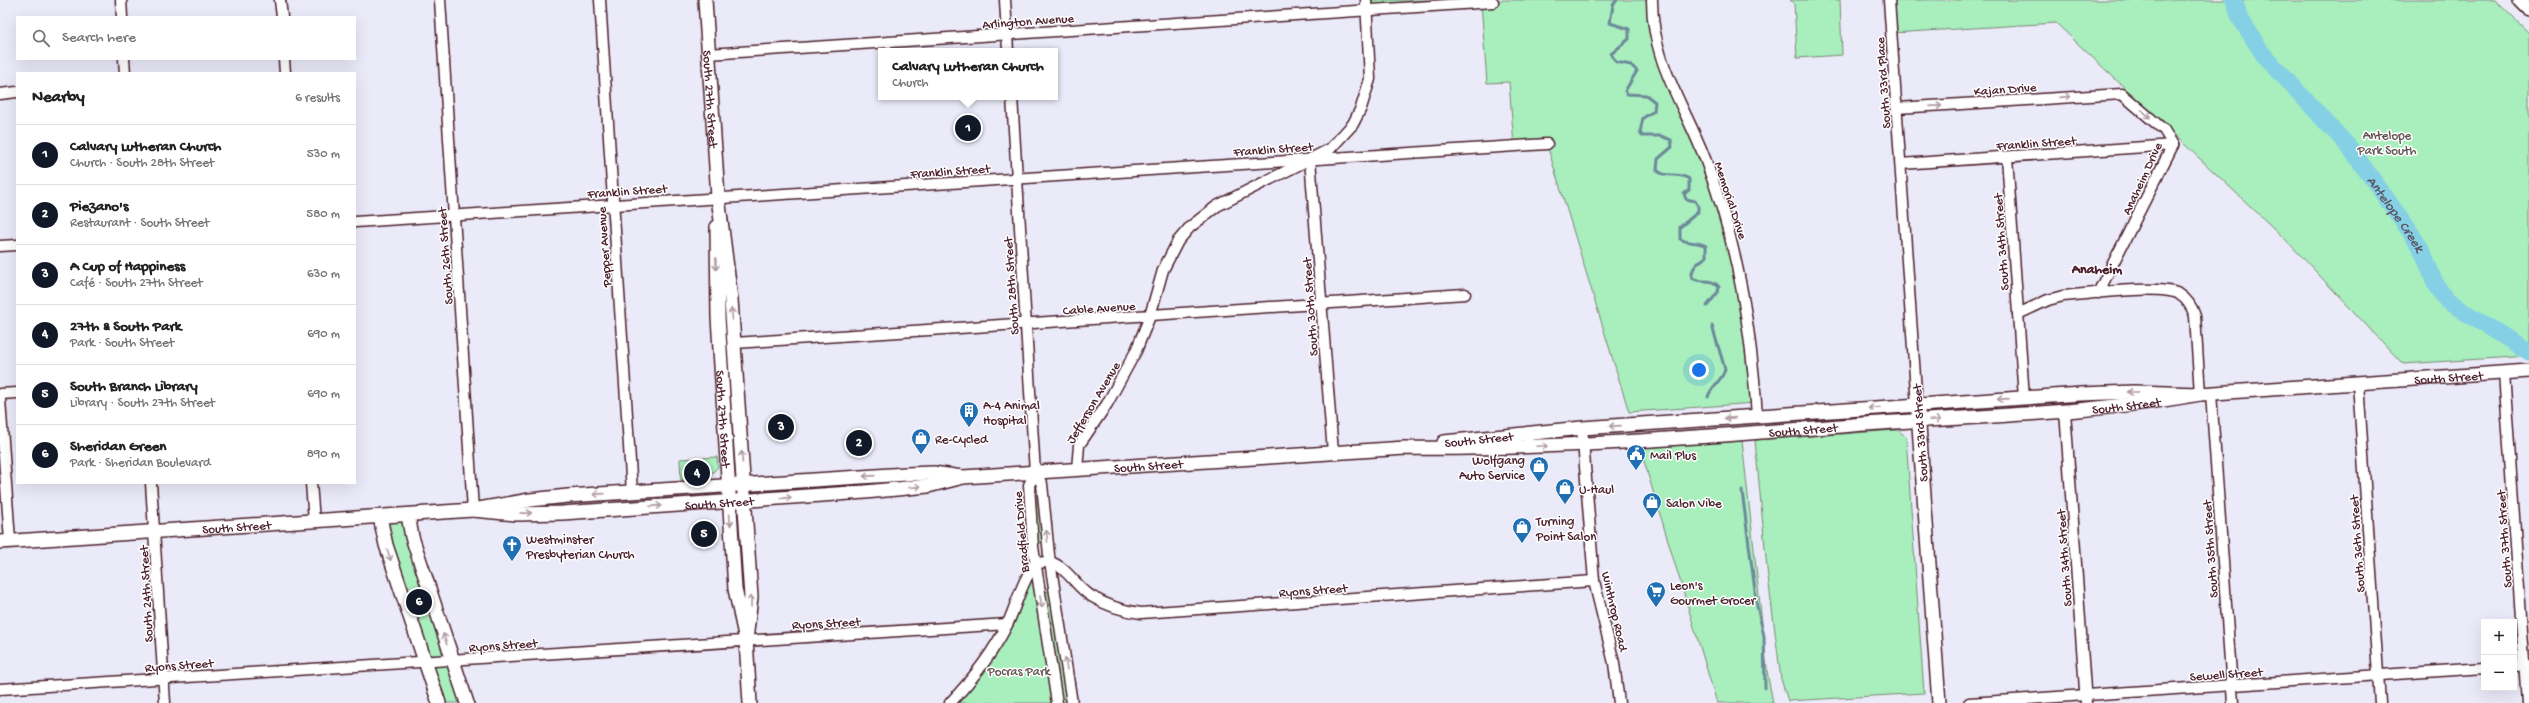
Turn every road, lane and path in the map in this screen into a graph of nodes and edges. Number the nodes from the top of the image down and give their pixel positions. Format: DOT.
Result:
graph roads {
  1 [pos="121,0"];
  2 [pos="280,0"];
  3 [pos="440,0"];
  4 [pos="600,0"];
  5 [pos="705,0"];
  6 [pos="1005,0"];
  7 [pos="1652,0"];
  8 [pos="1889,0"];
  9 [pos="2520,0"];
  10 [pos="1493,2"];
  11 [pos="1367,5"];
  12 [pos="2529,9"];
  13 [pos="122,16"];
  14 [pos="282,16"];
  15 [pos="1007,35"];
  16 [pos="1008,48"];
  17 [pos="708,54"];
  18 [pos="124,60"];
  19 [pos="284,60"];
  20 [pos="125,72"];
  21 [pos="285,72"];
  22 [pos="16,92"];
  23 [pos="0,94"];
  24 [pos="2114,94"];
  25 [pos="1012,100"];
  26 [pos="1897,108"];
  27 [pos="1547,144"];
  28 [pos="2173,145"];
  29 [pos="2007,157"];
  30 [pos="1310,159"];
  31 [pos="1901,164"];
  32 [pos="1016,178"];
  33 [pos="718,197"];
  34 [pos="614,204"];
  35 [pos="454,215"];
  36 [pos="356,222"];
  37 [pos="16,245"];
  38 [pos="0,246"];
  39 [pos="2098,293"];
  40 [pos="1465,294"];
  41 [pos="1322,304"];
  42 [pos="2018,314"];
  43 [pos="1150,316"];
  44 [pos="1026,324"];
  45 [pos="734,343"];
  46 [pos="2526,372"];
  47 [pos="2504,373"];
  48 [pos="2358,383"];
  49 [pos="16,393"];
  50 [pos="2206,393"];
  51 [pos="0,394"];
  52 [pos="2024,398"];
  53 [pos="0,399"];
  54 [pos="1917,406"];
  55 [pos="2065,411"];
  56 [pos="1757,416"];
  57 [pos="1918,421"];
  58 [pos="1582,428"];
  59 [pos="1583,444"];
  60 [pos="1405,448"];
  61 [pos="1333,453"];
  62 [pos="1077,470"];
  63 [pos="1035,472"];
  64 [pos="963,477"];
  65 [pos="152,484"];
  66 [pos="311,484"];
  67 [pos="744,485"];
  68 [pos="728,486"];
  69 [pos="632,492"];
  70 [pos="745,501"];
  71 [pos="729,502"];
  72 [pos="473,510"];
  73 [pos="408,515"];
  74 [pos="380,517"];
  75 [pos="314,521"];
  76 [pos="155,532"];
  77 [pos="5,542"];
  78 [pos="1050,562"];
  79 [pos="1035,564"];
  80 [pos="1594,581"];
  81 [pos="1007,624"];
  82 [pos="746,640"];
  83 [pos="452,660"];
  84 [pos="425,662"];
  85 [pos="2527,665"];
  86 [pos="2517,666"];
  87 [pos="2481,668"];
  88 [pos="2379,675"];
  89 [pos="163,678"];
  90 [pos="2232,685"];
  91 [pos="0,689"];
  92 [pos="2086,699"];
  93 [pos="164,703"];
  94 [pos="439,703"];
  95 [pos="466,703"];
  96 [pos="750,703"];
  97 [pos="950,703"];
  98 [pos="1057,703"];
  99 [pos="1072,703"];
  100 [pos="1620,703"];
  101 [pos="1939,703"];
  102 [pos="1969,703"];
  103 [pos="2233,703"];
  104 [pos="2380,703"];
  105 [pos="2527,703"];
  1 -- 13 [label="street"];
  2 -- 14 [label="street"];
  3 -- 35 [label="street, South 26th Street"];
  4 -- 34 [label="street, Pepper Avenue"];
  5 -- 17 [label="main road, South 27th Street"];
  6 -- 15 [label="street"];
  7 -- 56 [label="street, Memorial Drive"];
  8 -- 26 [label="street, South 33rd Place"];
  9 -- 12 [label="main road"];
  10 -- 11 [label="street, Arlington Avenue"];
  11 -- 15 [label="street, Arlington Avenue"];
  11 -- 30 [label="street, Jefferson Avenue"];
  15 -- 16 [label="street"];
  15 -- 17 [label="street, Arlington Avenue"];
  17 -- 33 [label="main road, South 27th Street"];
  18 -- 20 [label="street"];
  19 -- 21 [label="street"];
  22 -- 23 [label="street"];
  26 -- 24 [label="street, Kajan Drive, one-way"];
  24 -- 28 [label="street, Anaheim Drive, one-way"];
  25 -- 32 [label="street, South 28th Street"];
  26 -- 31 [label="street, South 33rd Place"];
  27 -- 30 [label="street, Franklin Street"];
  28 -- 29 [label="street, Franklin Street"];
  28 -- 39 [label="street, Anaheim Drive"];
  29 -- 31 [label="street, Franklin Street"];
  29 -- 42 [label="street, South 34th Street"];
  30 -- 32 [label="street, Franklin Street"];
  30 -- 41 [label="street, South 30th Street"];
  30 -- 43 [label="street, Jefferson Avenue"];
  31 -- 54 [label="street, South 33rd Street"];
  32 -- 33 [label="street, Franklin Street"];
  32 -- 44 [label="street, South 28th Street"];
  33 -- 34 [label="street, Franklin Street"];
  45 -- 33 [label="main road, South 27th Street, one-way"];
  33 -- 68 [label="main road, South 27th Street, one-way"];
  34 -- 35 [label="street, Franklin Street"];
  34 -- 69 [label="street, Pepper Avenue"];
  35 -- 36 [label="street, Franklin Street"];
  35 -- 72 [label="street, South 26th Street"];
  37 -- 38 [label="street"];
  39 -- 42 [label="street"];
  39 -- 50 [label="street, South 35th Street"];
  40 -- 41 [label="street, Cable Avenue"];
  41 -- 43 [label="street, Cable Avenue"];
  41 -- 61 [label="street, South 30th Street"];
  42 -- 52 [label="street, South 34th Street"];
  43 -- 44 [label="street, Cable Avenue"];
  43 -- 62 [label="street, Jefferson Avenue"];
  44 -- 45 [label="street, Cable Avenue"];
  44 -- 63 [label="street, South 28th Street"];
  67 -- 45 [label="main road, South 27th Street, one-way"];
  46 -- 47 [label="main road, South Street"];
  47 -- 48 [label="main road, South Street"];
  47 -- 85 [label="street, South 37th Street"];
  48 -- 50 [label="main road, South Street"];
  48 -- 88 [label="street, South 36th Street"];
  49 -- 51 [label="street"];
  50 -- 52 [label="main road, South Street, one-way"];
  50 -- 55 [label="main road, South Street"];
  50 -- 90 [label="street, South 35th Street"];
  52 -- 54 [label="main road, South Street, one-way"];
  53 -- 77 [label="street"];
  54 -- 56 [label="main road, South Street, one-way"];
  54 -- 57 [label="main road, South 33rd Street"];
  57 -- 55 [label="main road, South Street, one-way"];
  55 -- 92 [label="street, South 34th Street"];
  56 -- 58 [label="main road, South Street, one-way"];
  57 -- 59 [label="main road, South Street"];
  57 -- 101 [label="main road, South 33rd Street"];
  58 -- 59 [label="street, Winthrop Road"];
  58 -- 60 [label="main road, South Street"];
  60 -- 59 [label="main road, South Street, one-way"];
  59 -- 80 [label="street, Winthrop Road"];
  60 -- 61 [label="main road, South Street"];
  61 -- 62 [label="main road, South Street"];
  62 -- 63 [label="main road, South Street"];
  63 -- 64 [label="main road, South Street"];
  78 -- 63 [label="street, Bradfield Drive, one-way"];
  63 -- 79 [label="street, Bradfield Drive"];
  64 -- 67 [label="main road, South Street, one-way"];
  70 -- 64 [label="main road, South Street, one-way"];
  65 -- 76 [label="street, South 24th Street"];
  66 -- 75 [label="street"];
  67 -- 68 [label="main road, South Street"];
  67 -- 70 [label="main road, South 27th Street"];
  68 -- 69 [label="main road, South Street"];
  68 -- 71 [label="main road, South 27th Street"];
  69 -- 72 [label="main road, South Street, one-way"];
  70 -- 71 [label="main road, South Street"];
  82 -- 70 [label="main road, South 27th Street, one-way"];
  72 -- 71 [label="main road, South Street, one-way"];
  71 -- 82 [label="main road, South 27th Street, one-way"];
  72 -- 73 [label="main road, South Street"];
  73 -- 74 [label="main road, South Street"];
  83 -- 73 [label="main road, one-way"];
  74 -- 75 [label="main road, South Street"];
  74 -- 84 [label="main road, one-way"];
  75 -- 76 [label="main road, South Street"];
  76 -- 77 [label="main road, South Street"];
  76 -- 89 [label="street, South 24th Street"];
  78 -- 79 [label="street"];
  78 -- 80 [label="street, Ryons Street"];
  99 -- 78 [label="street, Bradfield Drive, one-way"];
  79 -- 81 [label="street"];
  79 -- 98 [label="street, Bradfield Drive, one-way"];
  80 -- 100 [label="street, Winthrop Road"];
  81 -- 82 [label="street, Ryons Street"];
  81 -- 97 [label="street"];
  82 -- 83 [label="street, Ryons Street"];
  82 -- 96 [label="main road, South 27th Street"];
  83 -- 84 [label="street, Ryons Street"];
  83 -- 95 [label="main road"];
  84 -- 89 [label="street, Ryons Street"];
  84 -- 94 [label="main road"];
  85 -- 86 [label="street"];
  85 -- 105 [label="street, South 37th Street"];
  87 -- 88 [label="street, Sewell Street"];
  88 -- 90 [label="street, Sewell Street"];
  88 -- 104 [label="street, South 36th Street"];
  89 -- 91 [label="street, Ryons Street"];
  89 -- 93 [label="street, South 24th Street"];
  90 -- 92 [label="street, Sewell Street"];
  90 -- 103 [label="street, South 35th Street"];
  92 -- 102 [label="street, Sewell Street"];
}
